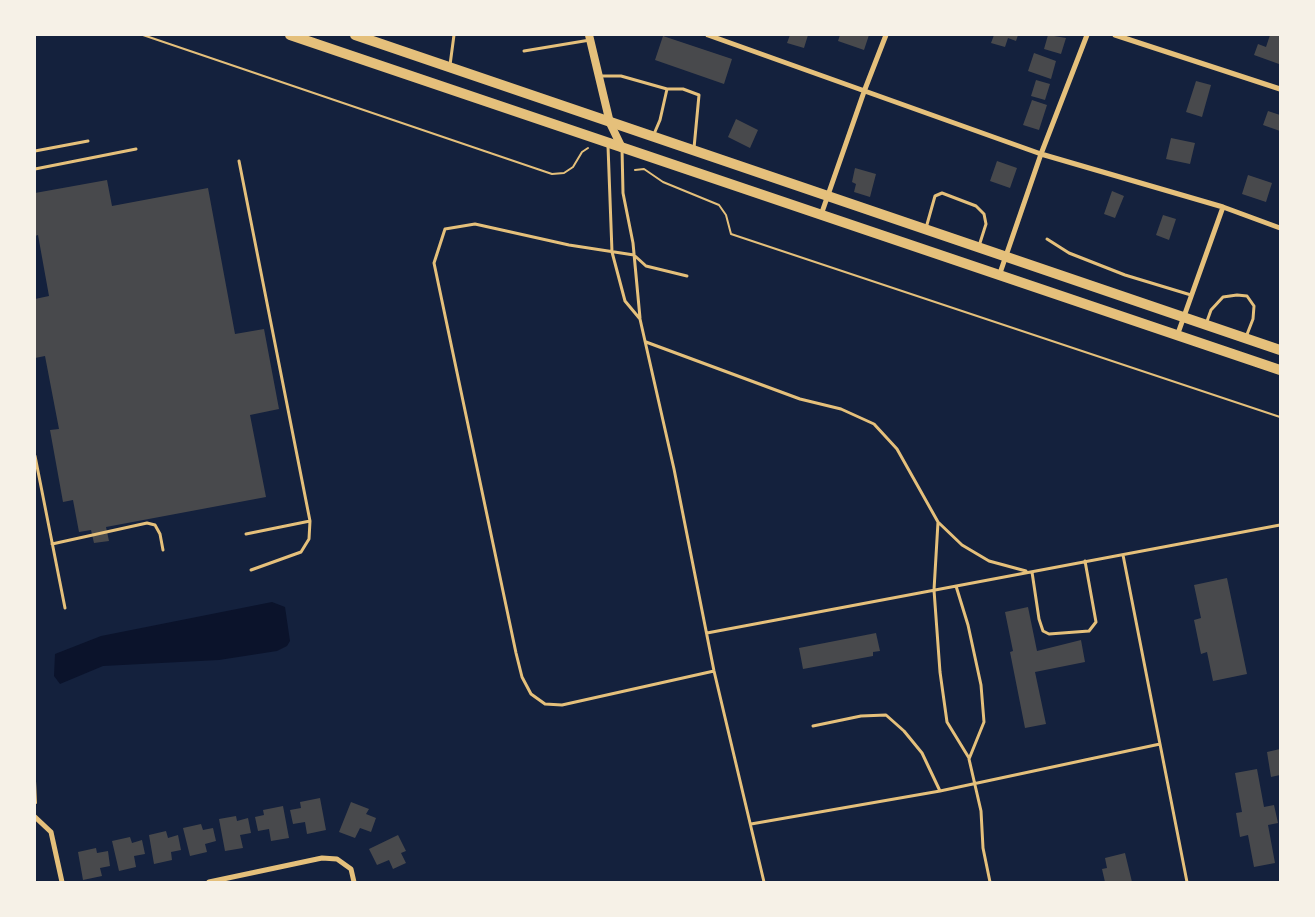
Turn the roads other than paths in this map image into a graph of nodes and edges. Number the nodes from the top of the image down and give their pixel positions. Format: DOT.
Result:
graph roads {
  1 [pos="290,35"];
  2 [pos="355,35"];
  3 [pos="454,35"];
  4 [pos="708,35"];
  5 [pos="886,35"];
  6 [pos="1087,35"];
  7 [pos="1115,35"];
  8 [pos="590,37"];
  9 [pos="524,51"];
  10 [pos="449,68"];
  11 [pos="598,76"];
  12 [pos="667,89"];
  13 [pos="865,89"];
  14 [pos="1280,89"];
  15 [pos="610,123"];
  16 [pos="653,138"];
  17 [pos="88,141"];
  18 [pos="608,143"];
  19 [pos="622,148"];
  20 [pos="136,149"];
  21 [pos="35,151"];
  22 [pos="693,151"];
  23 [pos="1041,154"];
  24 [pos="240,161"];
  25 [pos="35,169"];
  26 [pos="828,196"];
  27 [pos="1223,207"];
  28 [pos="820,216"];
  29 [pos="1280,228"];
  30 [pos="926,229"];
  31 [pos="1047,239"];
  32 [pos="979,246"];
  33 [pos="612,252"];
  34 [pos="634,255"];
  35 [pos="1006,255"];
  36 [pos="688,276"];
  37 [pos="999,276"];
  38 [pos="1192,295"];
  39 [pos="1184,317"];
  40 [pos="640,319"];
  41 [pos="1206,325"];
  42 [pos="1177,336"];
  43 [pos="1246,338"];
  44 [pos="645,342"];
  45 [pos="1280,350"];
  46 [pos="1280,370"];
  47 [pos="35,456"];
  48 [pos="310,521"];
  49 [pos="938,522"];
  50 [pos="1280,525"];
  51 [pos="246,534"];
  52 [pos="52,544"];
  53 [pos="163,550"];
  54 [pos="1123,555"];
  55 [pos="1085,562"];
  56 [pos="251,570"];
  57 [pos="1031,572"];
  58 [pos="956,586"];
  59 [pos="934,590"];
  60 [pos="65,608"];
  61 [pos="707,633"];
  62 [pos="714,671"];
  63 [pos="812,726"];
  64 [pos="1160,744"];
  65 [pos="970,758"];
  66 [pos="975,783"];
  67 [pos="940,791"];
  68 [pos="35,817"];
  69 [pos="751,824"];
  70 [pos="62,882"];
  71 [pos="209,882"];
  72 [pos="354,882"];
  73 [pos="764,882"];
  74 [pos="990,882"];
  75 [pos="1188,882"];
  1 -- 18 [label="highway"];
  2 -- 10 [label="highway"];
  3 -- 10 [label="lane"];
  4 -- 13 [label="street"];
  5 -- 13 [label="street"];
  6 -- 23 [label="street"];
  7 -- 14 [label="street"];
  8 -- 9 [label="lane"];
  8 -- 11 [label="street"];
  10 -- 15 [label="highway"];
  11 -- 12 [label="lane"];
  11 -- 15 [label="street"];
  12 -- 16 [label="lane"];
  12 -- 22 [label="lane"];
  13 -- 23 [label="street"];
  13 -- 26 [label="street"];
  15 -- 16 [label="highway"];
  15 -- 18 [label="street"];
  15 -- 19 [label="street"];
  16 -- 22 [label="highway"];
  17 -- 21 [label="lane"];
  18 -- 19 [label="highway"];
  18 -- 33 [label="lane"];
  19 -- 28 [label="highway"];
  19 -- 34 [label="lane"];
  20 -- 25 [label="lane"];
  22 -- 26 [label="highway"];
  23 -- 27 [label="street"];
  23 -- 35 [label="street"];
  24 -- 48 [label="lane"];
  26 -- 28 [label="street"];
  26 -- 30 [label="highway"];
  27 -- 29 [label="street"];
  27 -- 38 [label="street"];
  28 -- 37 [label="highway"];
  30 -- 32 [label="highway"];
  30 -- 32 [label="lane"];
  31 -- 38 [label="lane"];
  32 -- 35 [label="highway"];
  33 -- 34 [label="lane"];
  33 -- 40 [label="lane"];
  33 -- 62 [label="lane"];
  34 -- 36 [label="lane"];
  34 -- 40 [label="lane"];
  35 -- 37 [label="street"];
  35 -- 39 [label="highway"];
  37 -- 42 [label="highway"];
  38 -- 39 [label="street"];
  39 -- 41 [label="highway"];
  39 -- 42 [label="street"];
  40 -- 44 [label="lane"];
  41 -- 43 [label="highway"];
  41 -- 43 [label="lane"];
  42 -- 46 [label="highway"];
  43 -- 45 [label="highway"];
  44 -- 49 [label="lane"];
  44 -- 61 [label="lane"];
  47 -- 52 [label="lane"];
  48 -- 51 [label="lane"];
  48 -- 56 [label="lane"];
  49 -- 57 [label="lane"];
  49 -- 59 [label="lane"];
  50 -- 54 [label="lane"];
  52 -- 53 [label="lane"];
  52 -- 60 [label="lane"];
  54 -- 55 [label="lane"];
  54 -- 64 [label="lane"];
  55 -- 57 [label="lane"];
  55 -- 57 [label="lane"];
  57 -- 58 [label="lane"];
  58 -- 59 [label="lane"];
  58 -- 65 [label="lane"];
  59 -- 61 [label="lane"];
  59 -- 65 [label="lane"];
  61 -- 62 [label="lane"];
  62 -- 69 [label="lane"];
  63 -- 67 [label="lane"];
  64 -- 66 [label="lane"];
  64 -- 75 [label="lane"];
  65 -- 66 [label="lane"];
  66 -- 67 [label="lane"];
  66 -- 74 [label="lane"];
  67 -- 69 [label="lane"];
  68 -- 70 [label="street"];
  69 -- 73 [label="lane"];
  71 -- 72 [label="street"];
}
